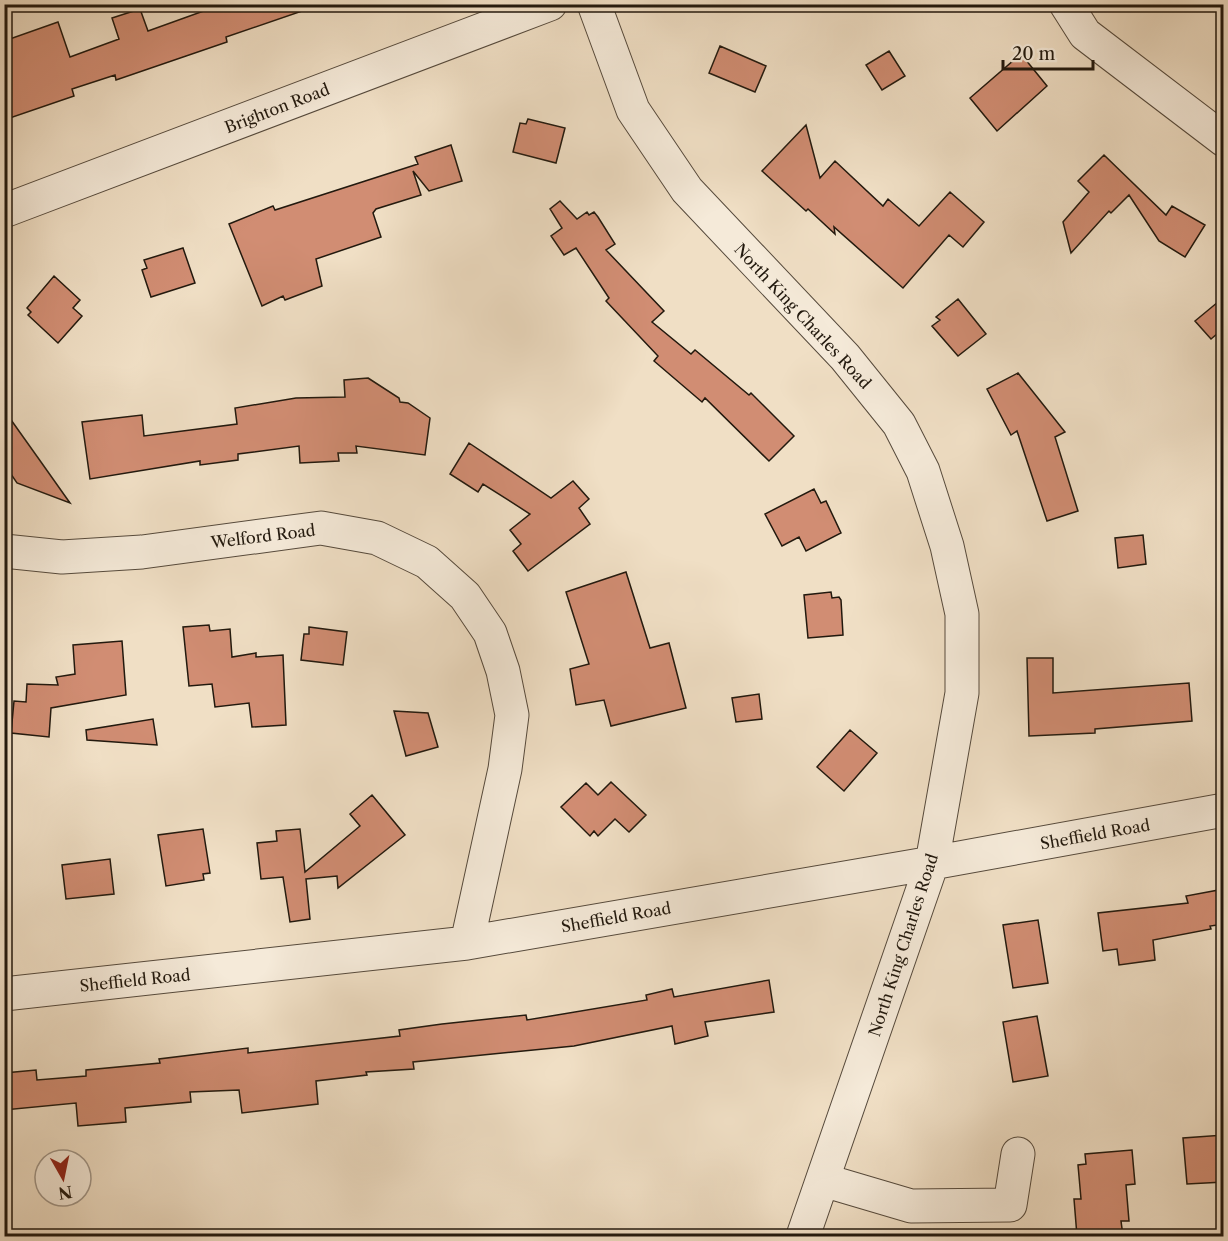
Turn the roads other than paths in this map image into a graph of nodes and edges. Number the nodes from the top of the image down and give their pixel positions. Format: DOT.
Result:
graph roads {
  1 [pos="550,4"];
  2 [pos="594,4"];
  3 [pos="1066,4"];
  4 [pos="1224,140"];
  5 [pos="4,211"];
  6 [pos="4,551"];
  7 [pos="1224,810"];
  8 [pos="932,863"];
  9 [pos="467,943"];
  10 [pos="4,994"];
  11 [pos="1018,1154"];
  12 [pos="823,1180"];
  13 [pos="803,1236"];
  1 -- 5 [label="street, Brighton Road"];
  2 -- 8 [label="street, North King Charles Road"];
  3 -- 4 [label="street"];
  6 -- 9 [label="street, Welford Road"];
  7 -- 8 [label="street, Sheffield Road"];
  8 -- 9 [label="street, Sheffield Road"];
  8 -- 12 [label="street, North King Charles Road"];
  9 -- 10 [label="street, Sheffield Road"];
  11 -- 12 [label="street"];
  12 -- 13 [label="street, North King Charles Road"];
}
